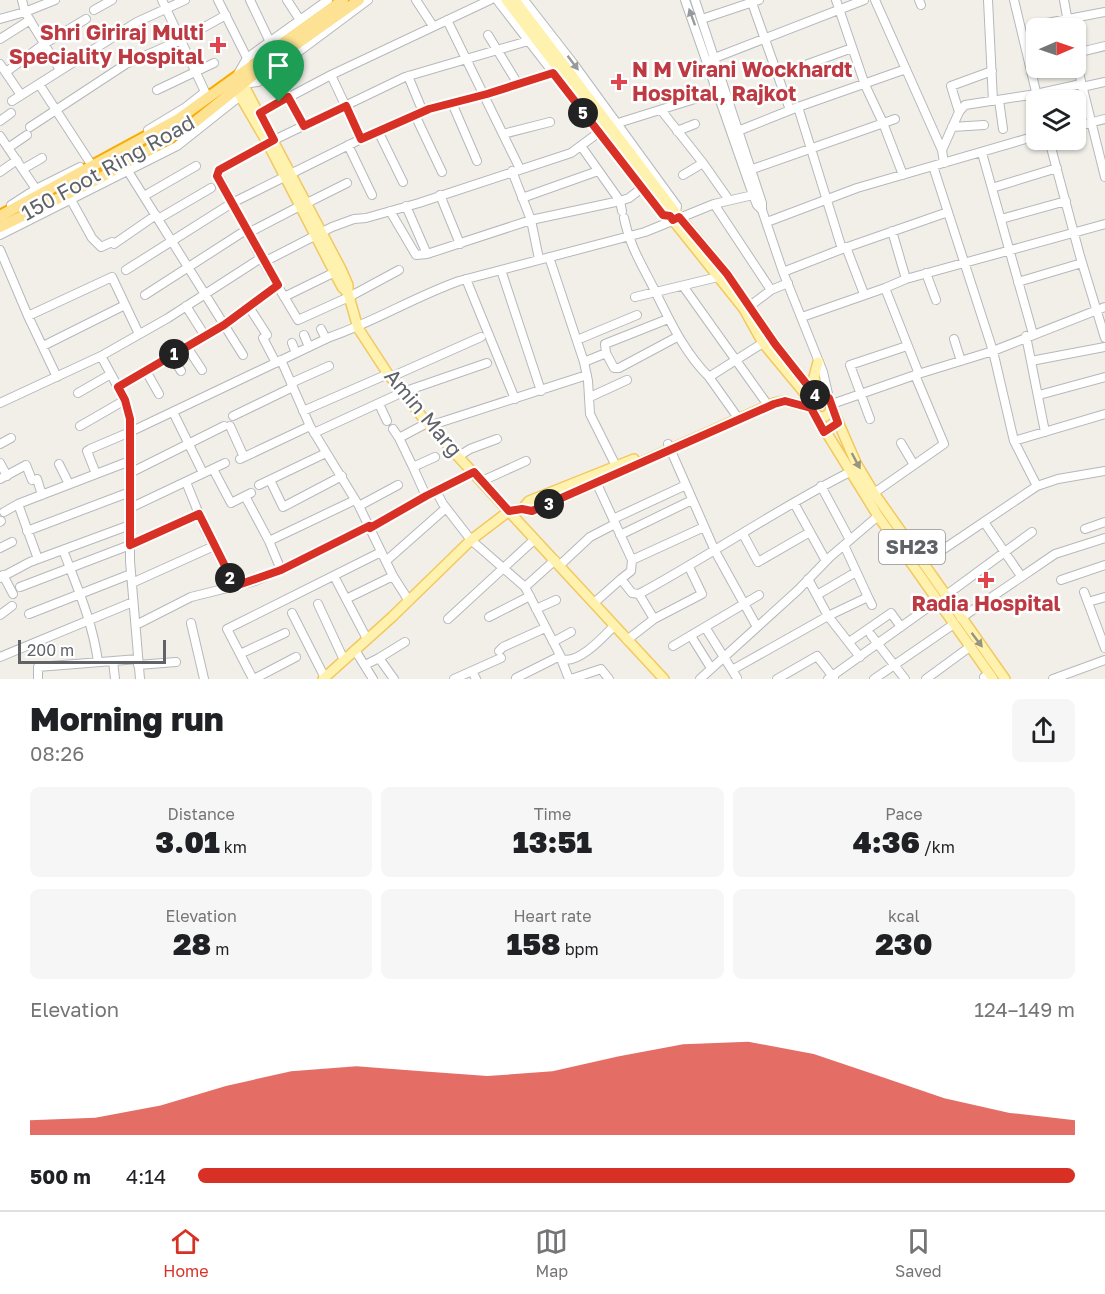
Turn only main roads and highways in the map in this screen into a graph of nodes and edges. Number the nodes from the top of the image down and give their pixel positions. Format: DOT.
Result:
graph roads {
  1 [pos="343,0"];
  2 [pos="359,0"];
  3 [pos="506,0"];
  4 [pos="514,0"];
  5 [pos="268,64"];
  6 [pos="239,86"];
  7 [pos="271,142"];
  8 [pos="0,214"];
  9 [pos="672,214"];
  10 [pos="0,227"];
  11 [pos="319,234"];
  12 [pos="349,295"];
  13 [pos="818,362"];
  14 [pos="814,403"];
  15 [pos="831,404"];
  16 [pos="838,423"];
  17 [pos="824,432"];
  18 [pos="669,447"];
  19 [pos="522,509"];
  20 [pos="509,511"];
  21 [pos="941,598"];
  22 [pos="957,621"];
  23 [pos="659,677"];
  24 [pos="986,677"];
  25 [pos="324,678"];
  26 [pos="1005,679"];
  1 -- 5 [label="highway"];
  2 -- 5 [label="highway"];
  3 -- 9 [label="main road"];
  4 -- 9 [label="main road"];
  5 -- 6 [label="highway"];
  6 -- 7 [label="main road, Amin Marg"];
  6 -- 7 [label="main road, Amin Marg"];
  6 -- 8 [label="highway, 150 Foot Ring Road"];
  6 -- 10 [label="highway, 150 Foot Ring Road"];
  7 -- 11 [label="main road, Amin Marg"];
  9 -- 14 [label="main road, SH23"];
  9 -- 14 [label="main road, SH23"];
  11 -- 12 [label="main road, Amin Marg"];
  11 -- 12 [label="main road, Amin Marg"];
  12 -- 20 [label="main road, Amin Marg"];
  13 -- 14 [label="main road"];
  14 -- 15 [label="main road"];
  14 -- 15 [label="main road"];
  14 -- 17 [label="main road, SH23"];
  14 -- 18 [label="main road"];
  14 -- 18 [label="main road"];
  15 -- 16 [label="main road, SH23"];
  16 -- 17 [label="main road"];
  16 -- 21 [label="main road, SH23, one-way"];
  17 -- 21 [label="main road, SH23"];
  18 -- 19 [label="main road"];
  18 -- 19 [label="main road"];
  19 -- 20 [label="main road"];
  20 -- 23 [label="main road, Amin Marg"];
  20 -- 25 [label="main road"];
  21 -- 22 [label="main road, SH23"];
  22 -- 24 [label="main road, SH23"];
  22 -- 26 [label="main road, SH23, one-way"];
}
